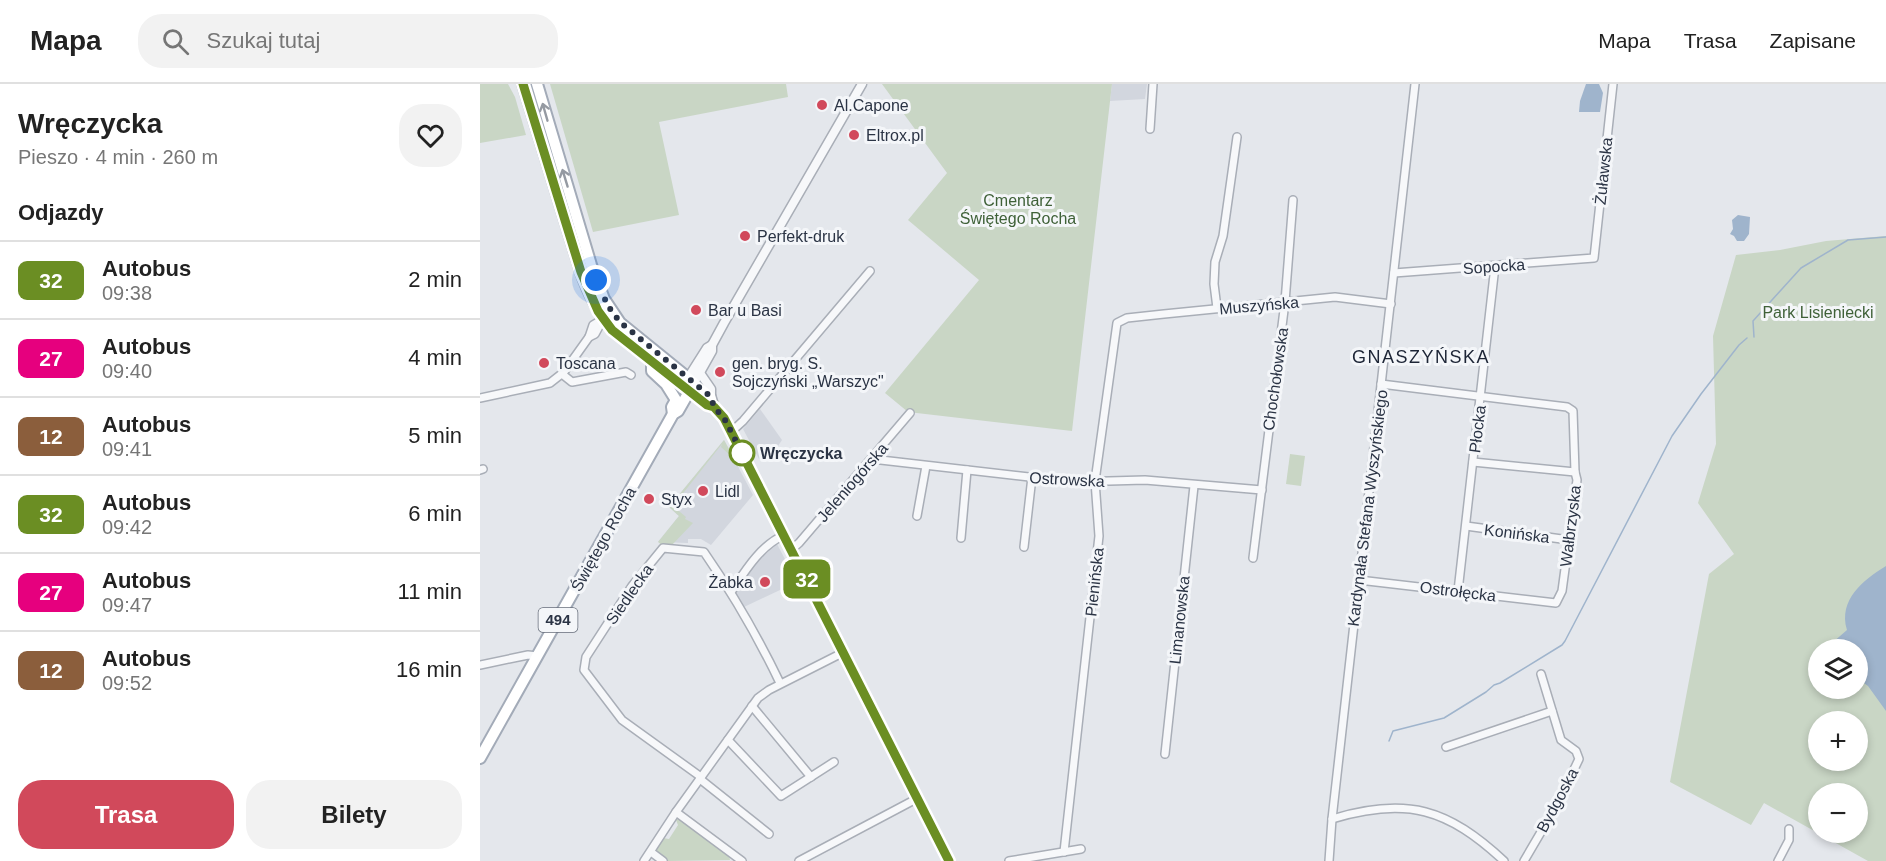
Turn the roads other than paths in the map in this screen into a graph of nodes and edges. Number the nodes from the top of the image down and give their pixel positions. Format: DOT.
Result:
graph roads {
  1 [pos="523,84"];
  2 [pos="537,84"];
  3 [pos="862,84"];
  4 [pos="1153,84"];
  5 [pos="1415,84"];
  6 [pos="1613,84"];
  7 [pos="1150,129"];
  8 [pos="1236,137"];
  9 [pos="1293,200"];
  10 [pos="1594,258"];
  11 [pos="1495,266"];
  12 [pos="870,271"];
  13 [pos="1394,273"];
  14 [pos="1285,302"];
  15 [pos="1391,304"];
  16 [pos="1217,308"];
  17 [pos="608,316"];
  18 [pos="1126,318"];
  19 [pos="712,345"];
  20 [pos="652,361"];
  21 [pos="700,373"];
  22 [pos="562,374"];
  23 [pos="631,375"];
  24 [pos="1381,384"];
  25 [pos="689,385"];
  26 [pos="1480,396"];
  27 [pos="711,397"];
  28 [pos="480,398"];
  29 [pos="676,400"];
  30 [pos="714,407"];
  31 [pos="910,412"];
  32 [pos="673,414"];
  33 [pos="731,432"];
  34 [pos="872,459"];
  35 [pos="1473,462"];
  36 [pos="926,466"];
  37 [pos="967,470"];
  38 [pos="1575,472"];
  39 [pos="1032,477"];
  40 [pos="1095,481"];
  41 [pos="1194,486"];
  42 [pos="1262,490"];
  43 [pos="918,516"];
  44 [pos="1466,526"];
  45 [pos="784,535"];
  46 [pos="961,538"];
  47 [pos="1569,540"];
  48 [pos="1024,547"];
  49 [pos="792,549"];
  50 [pos="1253,558"];
  51 [pos="1359,580"];
  52 [pos="1458,591"];
  53 [pos="731,592"];
  54 [pos="1556,603"];
  55 [pos="844,652"];
  56 [pos="538,656"];
  57 [pos="480,664"];
  58 [pos="1541,675"];
  59 [pos="780,683"];
  60 [pos="752,706"];
  61 [pos="1552,711"];
  62 [pos="728,740"];
  63 [pos="1446,747"];
  64 [pos="1165,754"];
  65 [pos="480,758"];
  66 [pos="834,762"];
  67 [pos="810,777"];
  68 [pos="701,778"];
  69 [pos="918,798"];
  70 [pos="676,812"];
  71 [pos="1332,819"];
  72 [pos="1789,829"];
  73 [pos="769,834"];
  74 [pos="1081,849"];
  75 [pos="651,852"];
  76 [pos="1064,852"];
  77 [pos="1028,859"];
  78 [pos="644,861"];
  79 [pos="663,861"];
  80 [pos="742,861"];
  81 [pos="799,861"];
  82 [pos="949,861"];
  83 [pos="1009,861"];
  84 [pos="1329,861"];
  85 [pos="1504,861"];
  86 [pos="1524,861"];
  87 [pos="1778,861"];
  1 -- 17 [label="main road"];
  17 -- 2 [label="main road, one-way"];
  3 -- 19 [label="street, Świętego Rocha"];
  4 -- 7 [label="street"];
  5 -- 13 [label="street, Kardynała Stefana Wyszyńskiego"];
  6 -- 10 [label="street, Żuławska"];
  8 -- 16 [label="street"];
  9 -- 14 [label="street, Chochołowska"];
  10 -- 11 [label="street, Sopocka"];
  11 -- 13 [label="street, Sopocka"];
  11 -- 26 [label="street, Płocka"];
  12 -- 33 [label="street"];
  13 -- 15 [label="street, Kardynała Stefana Wyszyńskiego"];
  14 -- 15 [label="street, Muszyńska"];
  14 -- 16 [label="street, Muszyńska"];
  14 -- 42 [label="street, Chochołowska"];
  15 -- 24 [label="street, Kardynała Stefana Wyszyńskiego"];
  16 -- 18 [label="street, Muszyńska"];
  17 -- 20 [label="main road"];
  17 -- 22 [label="street"];
  17 -- 25 [label="main road"];
  18 -- 40 [label="street, Pienińska"];
  19 -- 21 [label="street, Świętego Rocha"];
  19 -- 25 [label="street, Świętego Rocha"];
  20 -- 25 [label="main road"];
  20 -- 29 [label="main road"];
  21 -- 25 [label="street, Świętego Rocha"];
  21 -- 27 [label="street"];
  22 -- 23 [label="street"];
  22 -- 28 [label="street"];
  24 -- 26 [label="street"];
  24 -- 51 [label="street, Kardynała Stefana Wyszyńskiego"];
  25 -- 27 [label="main road"];
  25 -- 29 [label="main road, Świętego Rocha / 494"];
  25 -- 30 [label="main road"];
  25 -- 32 [label="main road, Świętego Rocha / 494"];
  26 -- 35 [label="street, Płocka"];
  26 -- 38 [label="street, Wałbrzyska"];
  27 -- 30 [label="main road"];
  29 -- 32 [label="main road, Świętego Rocha / 494"];
  30 -- 33 [label="main road"];
  31 -- 34 [label="street, Jeleniogórska"];
  32 -- 56 [label="main road, Świętego Rocha / 494"];
  33 -- 45 [label="main road"];
  34 -- 36 [label="street, Ostrowska"];
  34 -- 49 [label="street, Jeleniogórska"];
  35 -- 38 [label="street"];
  35 -- 44 [label="street, Płocka"];
  36 -- 37 [label="street, Ostrowska"];
  36 -- 43 [label="street"];
  37 -- 39 [label="street, Ostrowska"];
  37 -- 46 [label="street"];
  38 -- 47 [label="street, Wałbrzyska"];
  39 -- 40 [label="street, Ostrowska"];
  39 -- 48 [label="street"];
  40 -- 41 [label="street, Ostrowska"];
  40 -- 76 [label="street, Pienińska"];
  41 -- 42 [label="street, Ostrowska"];
  41 -- 64 [label="street, Limanowska"];
  42 -- 50 [label="street, Chochołowska"];
  44 -- 47 [label="street, Konińska"];
  44 -- 52 [label="street, Płocka"];
  45 -- 49 [label="main road"];
  45 -- 53 [label="street"];
  47 -- 54 [label="street, Wałbrzyska"];
  49 -- 55 [label="main road"];
  51 -- 52 [label="street, Ostrołęcka"];
  51 -- 71 [label="street, Kardynała Stefana Wyszyńskiego"];
  52 -- 54 [label="street, Ostrołęcka"];
  53 -- 59 [label="street, Siedlecka"];
  53 -- 68 [label="street, Siedlecka"];
  55 -- 59 [label="street"];
  55 -- 69 [label="main road"];
  56 -- 57 [label="street"];
  56 -- 65 [label="main road, Świętego Rocha / 494"];
  58 -- 61 [label="street, Bydgoska"];
  59 -- 60 [label="street"];
  60 -- 62 [label="street"];
  60 -- 67 [label="street"];
  61 -- 63 [label="street"];
  61 -- 86 [label="street, Bydgoska"];
  62 -- 67 [label="street"];
  62 -- 68 [label="street"];
  66 -- 67 [label="street"];
  68 -- 70 [label="street"];
  68 -- 73 [label="street"];
  69 -- 81 [label="street"];
  69 -- 82 [label="main road"];
  70 -- 75 [label="street"];
  70 -- 80 [label="street"];
  71 -- 84 [label="street, Kardynała Stefana Wyszyńskiego"];
  71 -- 85 [label="street"];
  72 -- 87 [label="street"];
  74 -- 76 [label="street"];
  75 -- 78 [label="street"];
  75 -- 79 [label="street"];
  76 -- 77 [label="street"];
  77 -- 83 [label="street"];
}
